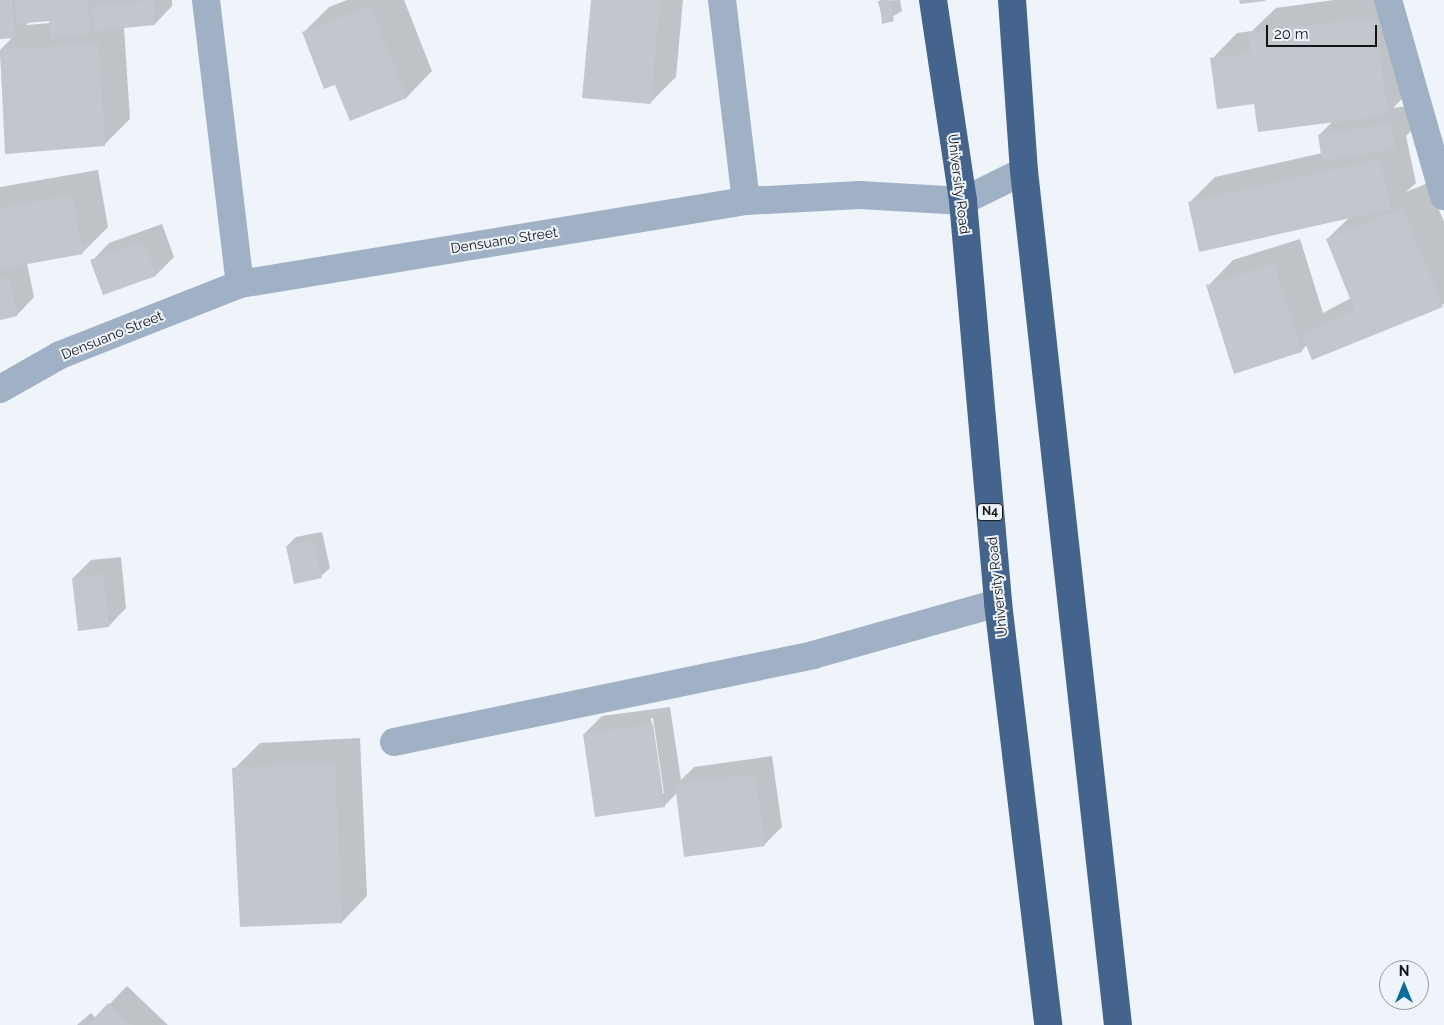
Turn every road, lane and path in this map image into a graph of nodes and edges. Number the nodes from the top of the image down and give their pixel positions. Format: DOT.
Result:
graph roads {
  1 [pos="206,0"];
  2 [pos="722,0"];
  3 [pos="933,0"];
  4 [pos="1012,0"];
  5 [pos="1388,0"];
  6 [pos="1024,172"];
  7 [pos="1444,196"];
  8 [pos="746,201"];
  9 [pos="963,201"];
  10 [pos="240,284"];
  11 [pos="0,389"];
  12 [pos="998,603"];
  13 [pos="394,742"];
  14 [pos="1048,1025"];
  15 [pos="1118,1025"];
  1 -- 10 [label="street"];
  2 -- 8 [label="street"];
  3 -- 9 [label="highway, University Road / N4"];
  4 -- 6 [label="highway"];
  5 -- 7 [label="street"];
  6 -- 9 [label="street, Densuano Street"];
  6 -- 15 [label="highway"];
  8 -- 9 [label="street, Densuano Street"];
  8 -- 10 [label="street, Densuano Street"];
  9 -- 12 [label="highway, University Road / N4"];
  10 -- 11 [label="street, Densuano Street"];
  12 -- 13 [label="street"];
  12 -- 14 [label="highway, University Road / N4"];
}
